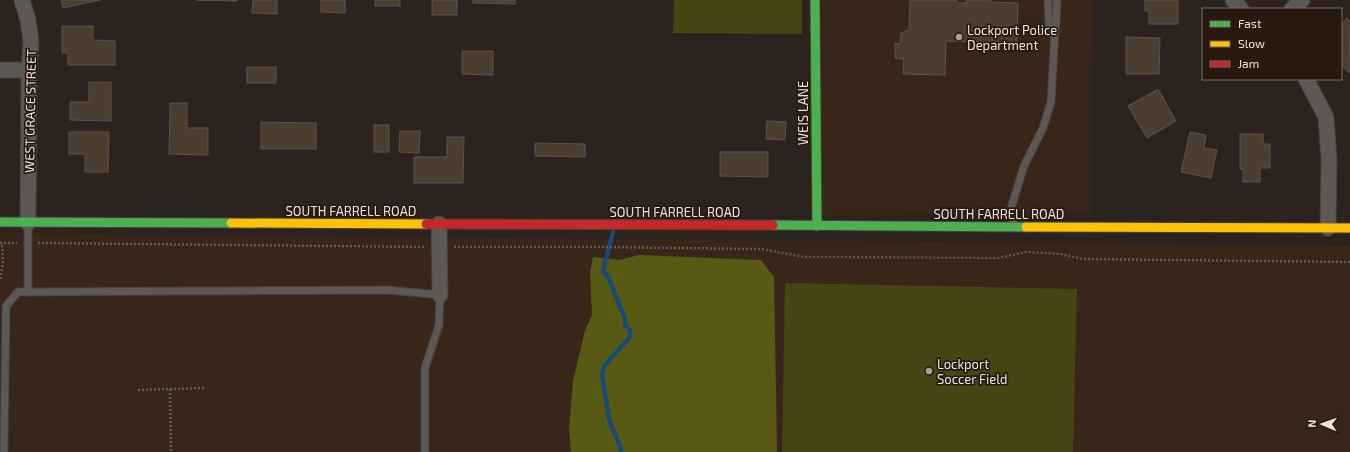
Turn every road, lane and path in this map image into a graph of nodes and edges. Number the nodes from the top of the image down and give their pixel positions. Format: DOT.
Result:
graph roads {
  1 [pos="22,0"];
  2 [pos="815,0"];
  3 [pos="1048,0"];
  4 [pos="1057,0"];
  5 [pos="1233,0"];
  6 [pos="1302,0"];
  7 [pos="1240,8"];
  8 [pos="1293,8"];
  9 [pos="1055,31"];
  10 [pos="0,70"];
  11 [pos="29,70"];
  12 [pos="1307,80"];
  13 [pos="0,222"];
  14 [pos="28,223"];
  15 [pos="439,224"];
  16 [pos="817,226"];
  17 [pos="1013,227"];
  18 [pos="1328,228"];
  19 [pos="1350,228"];
  20 [pos="1,243"];
  21 [pos="29,243"];
  22 [pos="440,247"];
  23 [pos="1350,262"];
  24 [pos="0,280"];
  25 [pos="28,292"];
  26 [pos="440,295"];
  27 [pos="204,388"];
  28 [pos="170,389"];
  29 [pos="138,390"];
  30 [pos="4,452"];
  31 [pos="171,452"];
  32 [pos="425,452"];
  1 -- 11 [label="street, WEST GRACE STREET"];
  2 -- 16 [label="street, WEIS LANE"];
  3 -- 9 [label="lane"];
  4 -- 9 [label="lane"];
  5 -- 7 [label="street"];
  6 -- 8 [label="street"];
  9 -- 17 [label="lane"];
  10 -- 11 [label="street"];
  11 -- 14 [label="street, WEST GRACE STREET"];
  12 -- 18 [label="street"];
  13 -- 14 [label="street, SOUTH FARRELL ROAD"];
  14 -- 15 [label="street, SOUTH FARRELL ROAD"];
  14 -- 21 [label="lane"];
  15 -- 16 [label="street, SOUTH FARRELL ROAD"];
  15 -- 22 [label="street"];
  16 -- 17 [label="street, SOUTH FARRELL ROAD"];
  17 -- 18 [label="street, SOUTH FARRELL ROAD"];
  18 -- 19 [label="street, SOUTH FARRELL ROAD"];
  20 -- 21 [label="path"];
  20 -- 24 [label="path"];
  21 -- 22 [label="path"];
  21 -- 25 [label="lane"];
  22 -- 23 [label="path"];
  22 -- 26 [label="street"];
  25 -- 26 [label="lane"];
  25 -- 30 [label="lane"];
  26 -- 32 [label="lane"];
  27 -- 28 [label="path"];
  28 -- 29 [label="path"];
  28 -- 31 [label="path"];
}
